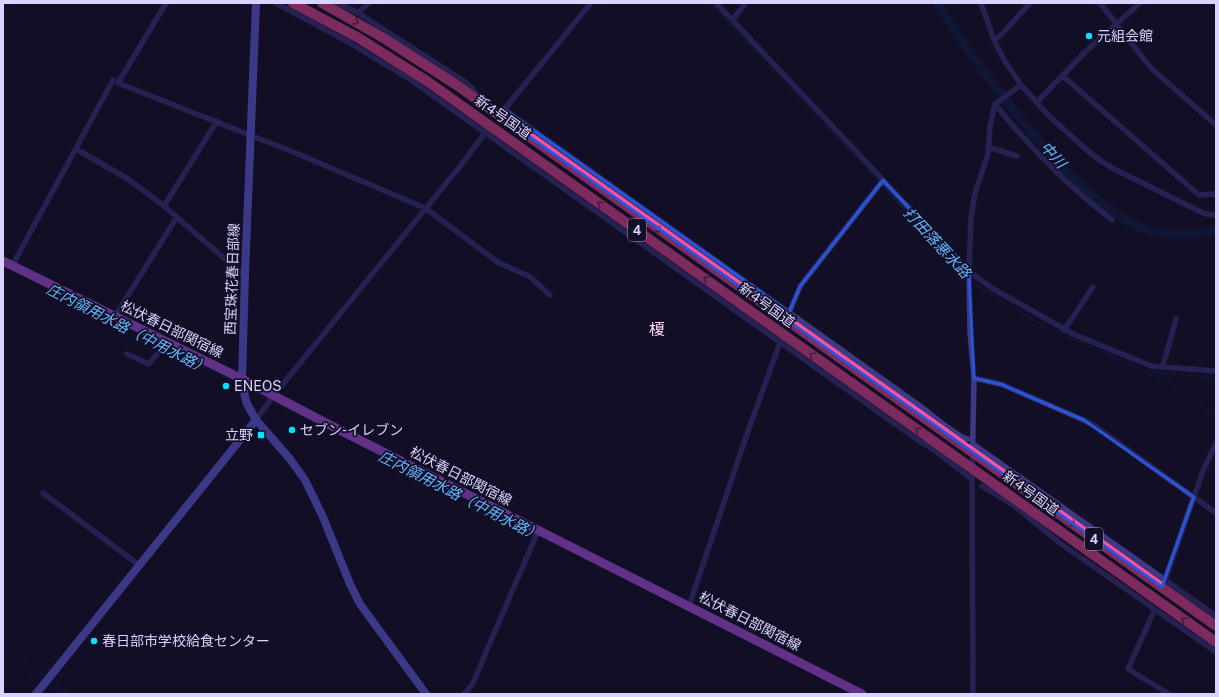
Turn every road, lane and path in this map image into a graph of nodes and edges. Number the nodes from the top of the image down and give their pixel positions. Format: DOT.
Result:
graph roads {
  1 [pos="166,3"];
  2 [pos="276,3"];
  3 [pos="293,3"];
  4 [pos="322,3"];
  5 [pos="338,3"];
  6 [pos="369,3"];
  7 [pos="591,3"];
  8 [pos="716,3"];
  9 [pos="746,3"];
  10 [pos="981,3"];
  11 [pos="1030,3"];
  12 [pos="1100,3"];
  13 [pos="1140,3"];
  14 [pos="257,4"];
  15 [pos="358,13"];
  16 [pos="732,20"];
  17 [pos="1117,23"];
  18 [pos="994,40"];
  19 [pos="1063,76"];
  20 [pos="113,80"];
  21 [pos="1021,85"];
  22 [pos="1037,102"];
  23 [pos="483,104"];
  24 [pos="995,104"];
  25 [pos="502,112"];
  26 [pos="217,121"];
  27 [pos="1216,125"];
  28 [pos="488,129"];
  29 [pos="250,136"];
  30 [pos="988,148"];
  31 [pos="76,149"];
  32 [pos="1017,156"];
  33 [pos="883,180"];
  34 [pos="1216,194"];
  35 [pos="164,206"];
  36 [pos="425,208"];
  37 [pos="1216,215"];
  38 [pos="177,216"];
  39 [pos="1112,220"];
  40 [pos="3,261"];
  41 [pos="12,266"];
  42 [pos="969,271"];
  43 [pos="245,274"];
  44 [pos="1093,287"];
  45 [pos="550,295"];
  46 [pos="115,316"];
  47 [pos="787,316"];
  48 [pos="1176,319"];
  49 [pos="1064,330"];
  50 [pos="782,338"];
  51 [pos="167,342"];
  52 [pos="127,354"];
  53 [pos="1163,366"];
  54 [pos="1216,371"];
  55 [pos="974,378"];
  56 [pos="242,379"];
  57 [pos="274,395"];
  58 [pos="256,420"];
  59 [pos="939,425"];
  60 [pos="968,439"];
  61 [pos="1216,443"];
  62 [pos="973,449"];
  63 [pos="970,473"];
  64 [pos="982,486"];
  65 [pos="43,494"];
  66 [pos="1194,497"];
  67 [pos="1010,500"];
  68 [pos="1216,513"];
  69 [pos="538,531"];
  70 [pos="139,565"];
  71 [pos="1164,584"];
  72 [pos="689,606"];
  73 [pos="1154,609"];
  74 [pos="1216,616"];
  75 [pos="1216,626"];
  76 [pos="1216,642"];
  77 [pos="1216,652"];
  78 [pos="36,694"];
  79 [pos="426,694"];
  80 [pos="464,694"];
  81 [pos="862,694"];
  82 [pos="973,694"];
  83 [pos="1169,694"];
  1 -- 26 [label="street"];
  2 -- 28 [label="street"];
  3 -- 28 [label="highway, 新4号国道 / 4"];
  4 -- 23 [label="highway, 新4号国道 / 4, one-way"];
  5 -- 15 [label="street"];
  6 -- 15 [label="street"];
  7 -- 25 [label="street"];
  8 -- 16 [label="street"];
  9 -- 16 [label="street"];
  10 -- 18 [label="street"];
  11 -- 18 [label="street"];
  12 -- 17 [label="street"];
  13 -- 17 [label="street"];
  14 -- 29 [label="main road, 西宝珠花春日部線"];
  15 -- 23 [label="street"];
  16 -- 33 [label="street"];
  17 -- 19 [label="street"];
  17 -- 27 [label="street"];
  18 -- 21 [label="street"];
  19 -- 22 [label="street"];
  19 -- 34 [label="street"];
  20 -- 31 [label="street"];
  21 -- 22 [label="street"];
  21 -- 24 [label="street"];
  22 -- 37 [label="street"];
  23 -- 25 [label="highway, 新4号国道 / 4"];
  24 -- 30 [label="street"];
  24 -- 39 [label="street"];
  25 -- 47 [label="highway, 新4号国道 / 4"];
  26 -- 29 [label="street"];
  26 -- 35 [label="street"];
  28 -- 36 [label="street"];
  28 -- 50 [label="highway, 新4号国道 / 4"];
  29 -- 36 [label="street"];
  29 -- 43 [label="main road, 西宝珠花春日部線"];
  30 -- 32 [label="street"];
  30 -- 42 [label="street"];
  31 -- 35 [label="street"];
  31 -- 41 [label="street"];
  33 -- 42 [label="street"];
  33 -- 47 [label="street"];
  35 -- 38 [label="street"];
  36 -- 45 [label="street"];
  36 -- 57 [label="street"];
  38 -- 43 [label="street"];
  38 -- 46 [label="street"];
  40 -- 41 [label="main road, 松伏春日部関宿線"];
  41 -- 46 [label="main road, 松伏春日部関宿線"];
  42 -- 49 [label="street"];
  42 -- 55 [label="street"];
  43 -- 56 [label="main road, 西宝珠花春日部線"];
  44 -- 49 [label="street"];
  46 -- 51 [label="main road, 松伏春日部関宿線"];
  47 -- 59 [label="highway, 新4号国道 / 4"];
  48 -- 53 [label="street"];
  49 -- 53 [label="street"];
  50 -- 63 [label="highway, 新4号国道 / 4"];
  50 -- 72 [label="street"];
  51 -- 52 [label="street"];
  51 -- 56 [label="main road, 松伏春日部関宿線"];
  53 -- 54 [label="street"];
  55 -- 62 [label="street"];
  55 -- 66 [label="street"];
  56 -- 57 [label="main road, 松伏春日部関宿線"];
  56 -- 58 [label="main road, 西宝珠花春日部線"];
  57 -- 58 [label="street"];
  57 -- 69 [label="main road, 松伏春日部関宿線"];
  58 -- 70 [label="main road"];
  58 -- 79 [label="main road, 西宝珠花春日部線"];
  59 -- 60 [label="street"];
  59 -- 62 [label="highway, 新4号国道 / 4"];
  61 -- 66 [label="street"];
  62 -- 63 [label="street"];
  62 -- 71 [label="highway, 新4号国道 / 4"];
  63 -- 67 [label="highway, 新4号国道 / 4"];
  63 -- 82 [label="street"];
  64 -- 67 [label="street"];
  65 -- 70 [label="street"];
  66 -- 68 [label="street"];
  66 -- 71 [label="street"];
  67 -- 73 [label="street"];
  76 -- 67 [label="highway, 新4号国道 / 4, one-way"];
  69 -- 72 [label="main road, 松伏春日部関宿線"];
  69 -- 80 [label="street"];
  70 -- 78 [label="main road"];
  71 -- 74 [label="street"];
  71 -- 75 [label="highway, 新4号国道 / 4"];
  72 -- 81 [label="main road, 松伏春日部関宿線"];
  73 -- 77 [label="street"];
  73 -- 83 [label="street"];
}
